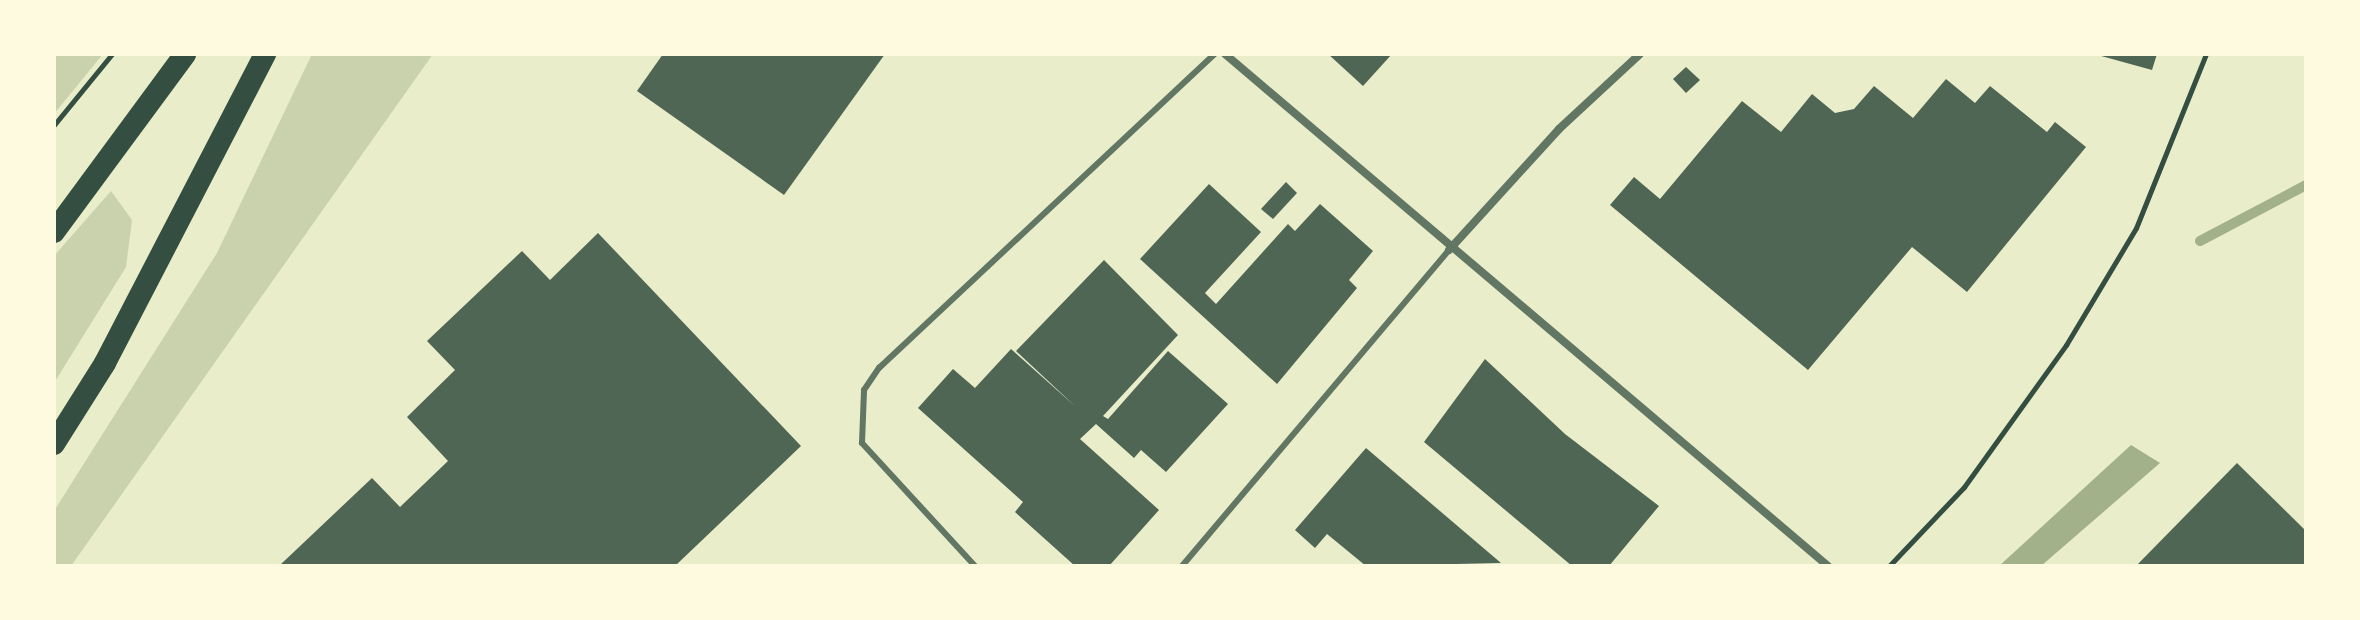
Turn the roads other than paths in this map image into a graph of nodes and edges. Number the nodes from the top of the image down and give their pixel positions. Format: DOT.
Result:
graph roads {
  1 [pos="185,54"];
  2 [pos="265,54"];
  3 [pos="1215,54"];
  4 [pos="1225,54"];
  5 [pos="1640,54"];
  6 [pos="54,232"];
  7 [pos="1449,250"];
  8 [pos="54,444"];
  9 [pos="975,566"];
  10 [pos="1182,566"];
  11 [pos="1828,566"];
  1 -- 6 [label="highway"];
  2 -- 8 [label="highway"];
  3 -- 9 [label="lane"];
  4 -- 7 [label="street"];
  5 -- 7 [label="street"];
  7 -- 10 [label="lane"];
  7 -- 11 [label="street"];
}
